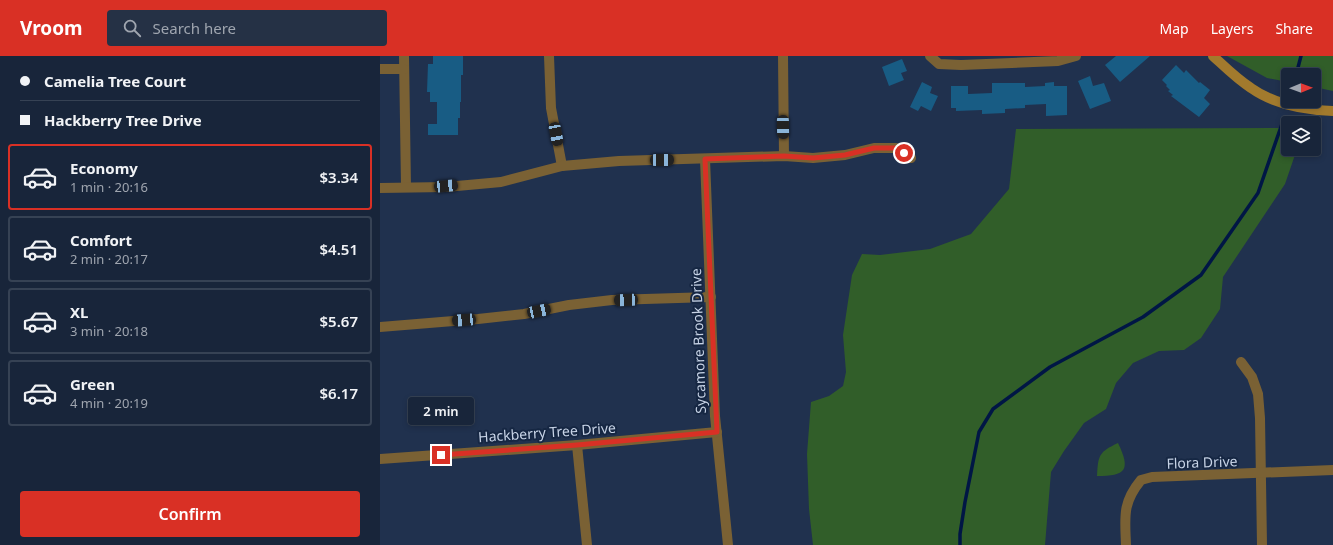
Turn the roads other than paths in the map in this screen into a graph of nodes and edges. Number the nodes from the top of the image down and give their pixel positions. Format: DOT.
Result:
graph roads {
  1 [pos="404,56"];
  2 [pos="549,56"];
  3 [pos="783,56"];
  4 [pos="930,56"];
  5 [pos="1076,56"];
  6 [pos="1213,56"];
  7 [pos="380,69"];
  8 [pos="404,69"];
  9 [pos="1333,111"];
  10 [pos="784,156"];
  11 [pos="911,158"];
  12 [pos="705,159"];
  13 [pos="562,166"];
  14 [pos="406,187"];
  15 [pos="380,188"];
  16 [pos="711,297"];
  17 [pos="380,327"];
  18 [pos="1241,362"];
  19 [pos="717,432"];
  20 [pos="577,445"];
  21 [pos="380,459"];
  22 [pos="1333,470"];
  23 [pos="1261,474"];
  24 [pos="587,545"];
  25 [pos="728,545"];
  26 [pos="1126,545"];
  27 [pos="1262,545"];
  1 -- 8 [label="street"];
  2 -- 13 [label="street"];
  3 -- 10 [label="street"];
  4 -- 5 [label="street"];
  6 -- 9 [label="street"];
  7 -- 8 [label="street"];
  8 -- 14 [label="street"];
  10 -- 11 [label="street"];
  10 -- 12 [label="street"];
  12 -- 13 [label="street"];
  12 -- 16 [label="street, Sycamore Brook Drive"];
  13 -- 14 [label="street"];
  14 -- 15 [label="street"];
  16 -- 17 [label="street"];
  16 -- 19 [label="street, Sycamore Brook Drive"];
  18 -- 23 [label="street"];
  19 -- 20 [label="street, Hackberry Tree Drive"];
  19 -- 25 [label="street, Sycamore Brook Drive"];
  20 -- 21 [label="street, Hackberry Tree Drive"];
  20 -- 24 [label="street"];
  22 -- 23 [label="street, Flora Drive"];
  23 -- 26 [label="street, Flora Drive"];
  23 -- 27 [label="street"];
}
